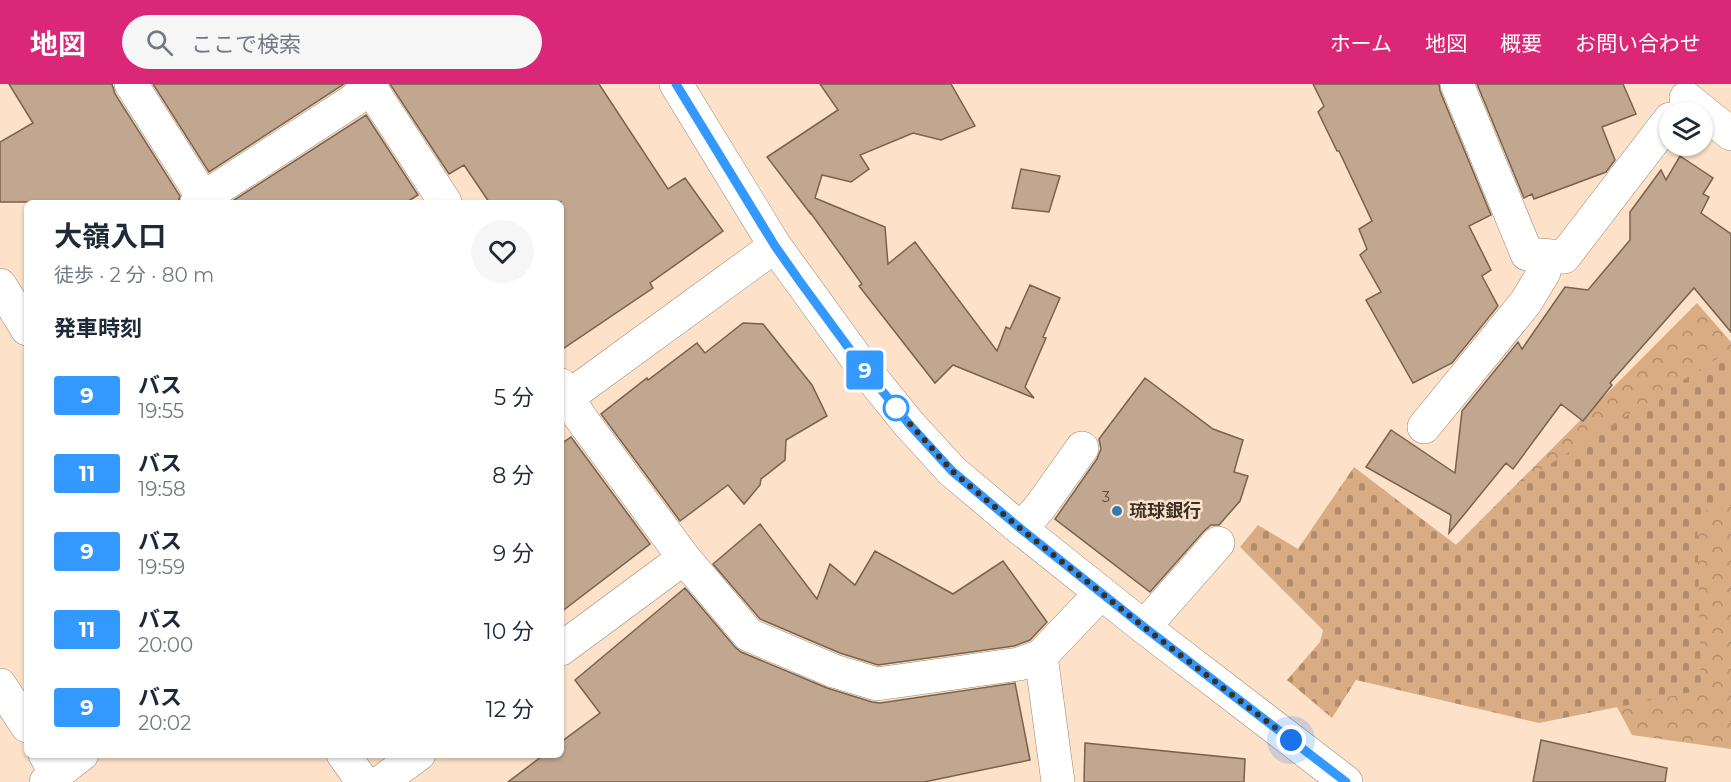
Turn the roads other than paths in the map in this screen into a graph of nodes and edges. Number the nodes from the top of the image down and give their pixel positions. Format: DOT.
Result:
graph roads {
  1 [pos="131,84"];
  2 [pos="676,84"];
  3 [pos="1457,84"];
  4 [pos="370,85"];
  5 [pos="1713,123"];
  6 [pos="1659,132"];
  7 [pos="1731,134"];
  8 [pos="201,200"];
  9 [pos="204,200"];
  10 [pos="444,200"];
  11 [pos="775,246"];
  12 [pos="1546,256"];
  13 [pos="0,285"];
  14 [pos="19,325"];
  15 [pos="564,394"];
  16 [pos="564,396"];
  17 [pos="1424,427"];
  18 [pos="1082,448"];
  19 [pos="1021,529"];
  20 [pos="1218,543"];
  21 [pos="684,558"];
  22 [pos="1101,593"];
  23 [pos="1144,627"];
  24 [pos="564,647"];
  25 [pos="1041,656"];
  26 [pos="0,685"];
  27 [pos="24,721"];
  28 [pos="74,758"];
  29 [pos="346,758"];
  30 [pos="414,758"];
  31 [pos="49,770"];
  32 [pos="363,782"];
  33 [pos="381,782"];
  34 [pos="1059,782"];
  35 [pos="1346,782"];
  1 -- 8 [label="street"];
  2 -- 11 [label="street"];
  3 -- 12 [label="street"];
  4 -- 9 [label="street"];
  4 -- 10 [label="street"];
  5 -- 7 [label="street"];
  6 -- 12 [label="street"];
  11 -- 15 [label="street"];
  11 -- 19 [label="street"];
  12 -- 17 [label="street"];
  13 -- 14 [label="street"];
  16 -- 21 [label="street"];
  18 -- 19 [label="street"];
  19 -- 22 [label="street"];
  20 -- 23 [label="street"];
  21 -- 24 [label="street"];
  21 -- 25 [label="street"];
  22 -- 23 [label="street"];
  22 -- 25 [label="street"];
  23 -- 35 [label="street"];
  25 -- 34 [label="street"];
  26 -- 27 [label="street"];
  28 -- 31 [label="street"];
  29 -- 32 [label="street"];
  30 -- 33 [label="street"];
}
